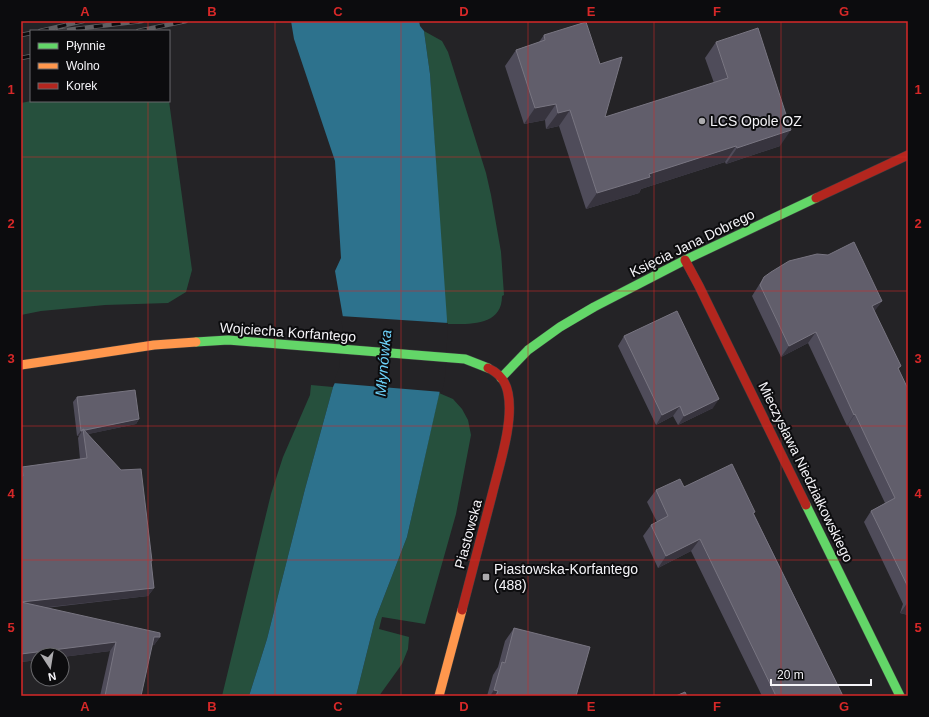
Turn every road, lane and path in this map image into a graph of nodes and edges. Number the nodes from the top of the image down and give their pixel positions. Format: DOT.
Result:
graph roads {
  1 [pos="908,155"];
  2 [pos="685,260"];
  3 [pos="21,365"];
  4 [pos="502,378"];
  5 [pos="439,696"];
  6 [pos="900,696"];
  1 -- 2 [label="street, Księcia Jana Dobrego"];
  2 -- 4 [label="street, Księcia Jana Dobrego"];
  2 -- 6 [label="street, Mieczysława Niedziałkowskiego"];
  3 -- 4 [label="street, Wojciecha Korfantego"];
  4 -- 5 [label="street, Piastowska"];
}
